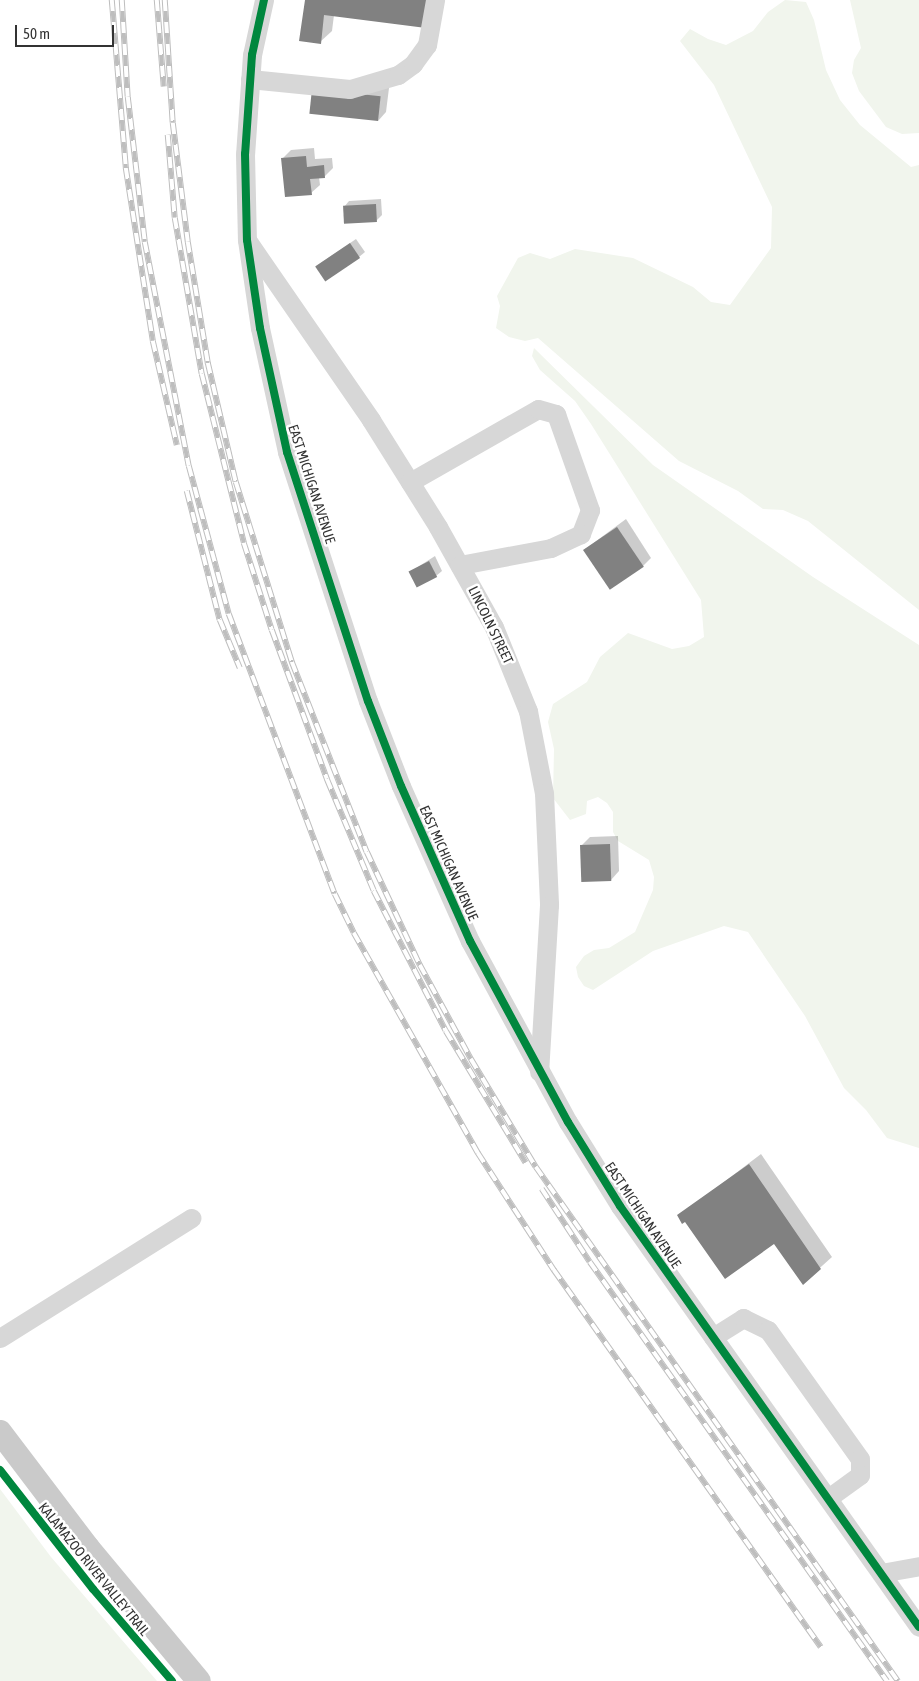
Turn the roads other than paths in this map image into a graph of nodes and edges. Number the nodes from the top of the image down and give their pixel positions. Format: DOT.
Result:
graph roads {
  1 [pos="264,0"];
  2 [pos="435,0"];
  3 [pos="250,79"];
  4 [pos="247,240"];
  5 [pos="410,482"];
  6 [pos="460,566"];
  7 [pos="539,1072"];
  8 [pos="191,1218"];
  9 [pos="713,1337"];
  10 [pos="0,1338"];
  11 [pos="0,1432"];
  12 [pos="828,1498"];
  13 [pos="919,1566"];
  14 [pos="881,1572"];
  15 [pos="919,1626"];
  16 [pos="198,1681"];
  1 -- 3 [label="street, EAST MICHIGAN AVENUE"];
  2 -- 3 [label="street"];
  3 -- 4 [label="street, EAST MICHIGAN AVENUE"];
  4 -- 5 [label="street, LINCOLN STREET"];
  4 -- 7 [label="street, EAST MICHIGAN AVENUE"];
  5 -- 6 [label="street, LINCOLN STREET"];
  5 -- 6 [label="street"];
  6 -- 7 [label="street, LINCOLN STREET"];
  7 -- 9 [label="street, EAST MICHIGAN AVENUE"];
  8 -- 10 [label="street"];
  9 -- 12 [label="street, EAST MICHIGAN AVENUE"];
  9 -- 12 [label="street"];
  11 -- 16 [label="main road"];
  12 -- 14 [label="street, EAST MICHIGAN AVENUE"];
  13 -- 14 [label="street"];
  14 -- 15 [label="street, EAST MICHIGAN AVENUE"];
}
